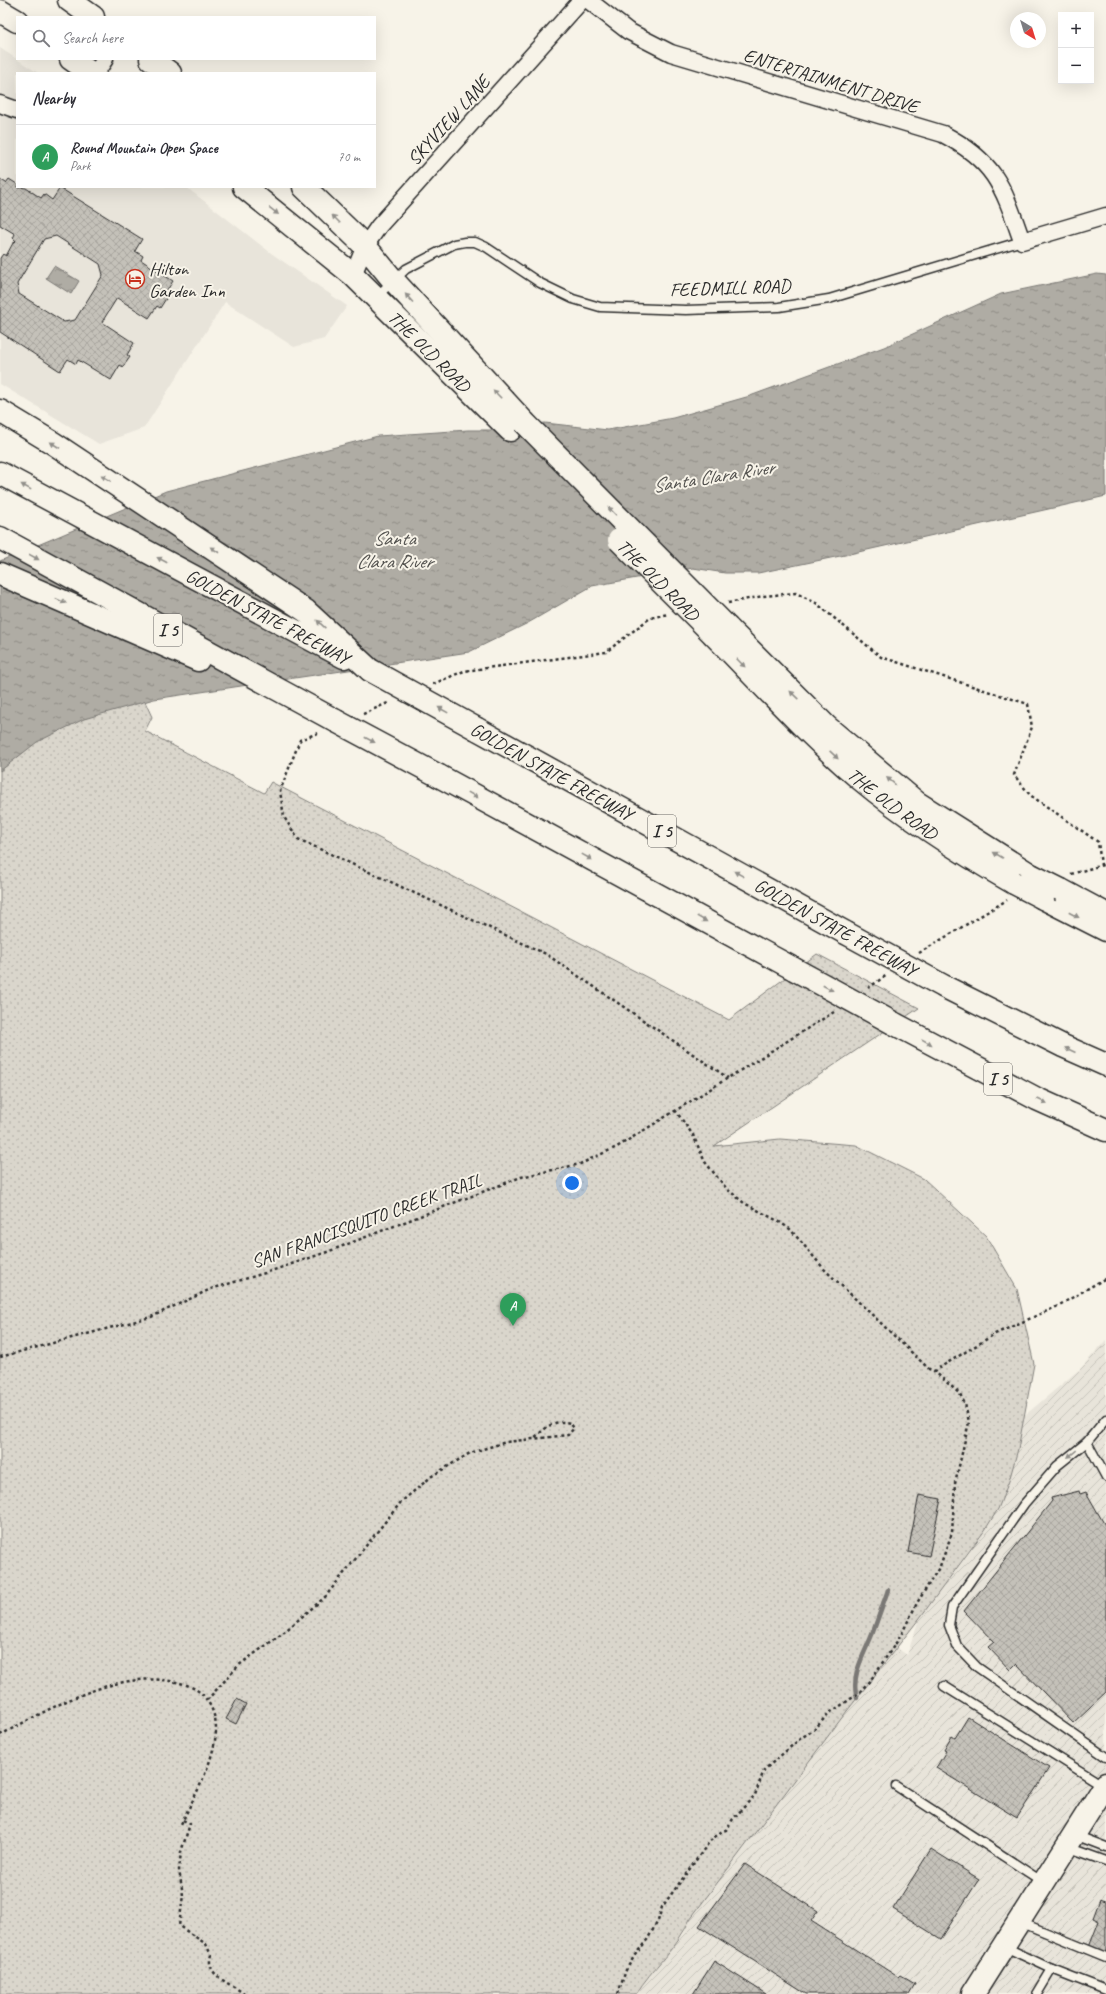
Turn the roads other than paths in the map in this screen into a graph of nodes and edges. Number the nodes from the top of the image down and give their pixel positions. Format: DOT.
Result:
graph roads {
  1 [pos="69,0"];
  2 [pos="582,0"];
  3 [pos="588,0"];
  4 [pos="0,11"];
  5 [pos="92,16"];
  6 [pos="16,20"];
  7 [pos="73,60"];
  8 [pos="104,60"];
  9 [pos="152,60"];
  10 [pos="90,72"];
  11 [pos="97,72"];
  12 [pos="169,72"];
  13 [pos="0,104"];
  14 [pos="16,110"];
  15 [pos="245,188"];
  16 [pos="305,188"];
  17 [pos="1106,216"];
  18 [pos="1022,241"];
  19 [pos="365,246"];
  20 [pos="354,275"];
  21 [pos="393,280"];
  22 [pos="376,297"];
  23 [pos="0,411"];
  24 [pos="517,426"];
  25 [pos="0,473"];
  26 [pos="0,538"];
  27 [pos="0,574"];
  28 [pos="370,670"];
  29 [pos="338,723"];
  30 [pos="1052,894"];
  31 [pos="1106,914"];
  32 [pos="1106,930"];
  33 [pos="1106,1065"];
  34 [pos="1106,1130"];
  35 [pos="1106,1419"];
  36 [pos="1086,1442"];
  37 [pos="1106,1477"];
  38 [pos="944,1686"];
  39 [pos="1106,1758"];
  40 [pos="896,1786"];
  41 [pos="1105,1786"];
  42 [pos="1071,1840"];
  43 [pos="1106,1847"];
  44 [pos="1106,1861"];
  45 [pos="1044,1882"];
  46 [pos="1020,1921"];
  47 [pos="1004,1946"];
  48 [pos="1106,1957"];
  49 [pos="1052,1969"];
  50 [pos="1106,1990"];
  51 [pos="973,1994"];
  52 [pos="1037,1994"];
  1 -- 5 [label="main road"];
  2 -- 19 [label="street, SKYVIEW LANE"];
  3 -- 18 [label="street, ENTERTAINMENT DRIVE"];
  4 -- 6 [label="main road"];
  7 -- 10 [label="main road"];
  8 -- 11 [label="street"];
  9 -- 12 [label="main road"];
  13 -- 14 [label="street"];
  15 -- 20 [label="main road, THE OLD ROAD, one-way"];
  19 -- 16 [label="main road, THE OLD ROAD, one-way"];
  17 -- 18 [label="street, FEEDMILL ROAD"];
  18 -- 21 [label="lane, FEEDMILL ROAD"];
  19 -- 20 [label="street, SKYVIEW LANE"];
  19 -- 21 [label="main road, THE OLD ROAD"];
  20 -- 22 [label="main road, THE OLD ROAD"];
  21 -- 22 [label="lane, FEEDMILL ROAD"];
  24 -- 21 [label="main road, THE OLD ROAD, one-way"];
  22 -- 24 [label="main road, THE OLD ROAD"];
  28 -- 23 [label="main road, I 5, one-way"];
  24 -- 30 [label="main road, THE OLD ROAD, bridge"];
  28 -- 25 [label="main road, GOLDEN STATE FREEWAY / I 5, one-way"];
  26 -- 29 [label="main road, I 5, one-way"];
  27 -- 29 [label="main road, I 5, one-way"];
  33 -- 28 [label="main road, GOLDEN STATE FREEWAY / I 5, one-way, bridge"];
  29 -- 34 [label="main road, I 5, one-way, bridge"];
  30 -- 31 [label="main road, THE OLD ROAD"];
  30 -- 32 [label="main road, THE OLD ROAD, one-way"];
  35 -- 36 [label="lane"];
  36 -- 37 [label="lane"];
  36 -- 39 [label="lane, one-way"];
  38 -- 41 [label="lane"];
  40 -- 45 [label="lane"];
  41 -- 42 [label="main road"];
  42 -- 43 [label="lane"];
  42 -- 44 [label="lane"];
  42 -- 45 [label="main road"];
  45 -- 46 [label="main road"];
  46 -- 47 [label="main road"];
  46 -- 48 [label="lane"];
  47 -- 49 [label="lane"];
  47 -- 51 [label="main road"];
  49 -- 50 [label="lane"];
  49 -- 52 [label="lane"];
}
